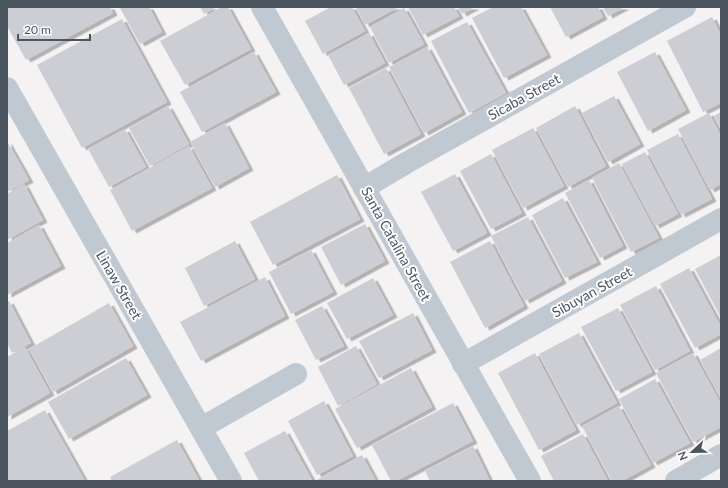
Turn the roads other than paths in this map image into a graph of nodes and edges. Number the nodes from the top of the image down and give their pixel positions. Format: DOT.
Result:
graph roads {
  1 [pos="685,7"];
  2 [pos="265,8"];
  3 [pos="7,88"];
  4 [pos="364,188"];
  5 [pos="721,219"];
  6 [pos="463,364"];
  7 [pos="296,374"];
  8 [pos="201,428"];
  9 [pos="721,455"];
  10 [pos="231,481"];
  11 [pos="530,481"];
  12 [pos="676,481"];
  1 -- 4 [label="street, Sicaba Street"];
  2 -- 4 [label="street, Santa Catalina Street"];
  3 -- 8 [label="street, Linaw Street"];
  4 -- 6 [label="street, Santa Catalina Street"];
  5 -- 6 [label="street, Sibuyan Street"];
  6 -- 11 [label="street, Santa Catalina Street"];
  7 -- 8 [label="street"];
  8 -- 10 [label="street, Linaw Street"];
  9 -- 12 [label="street"];
}
